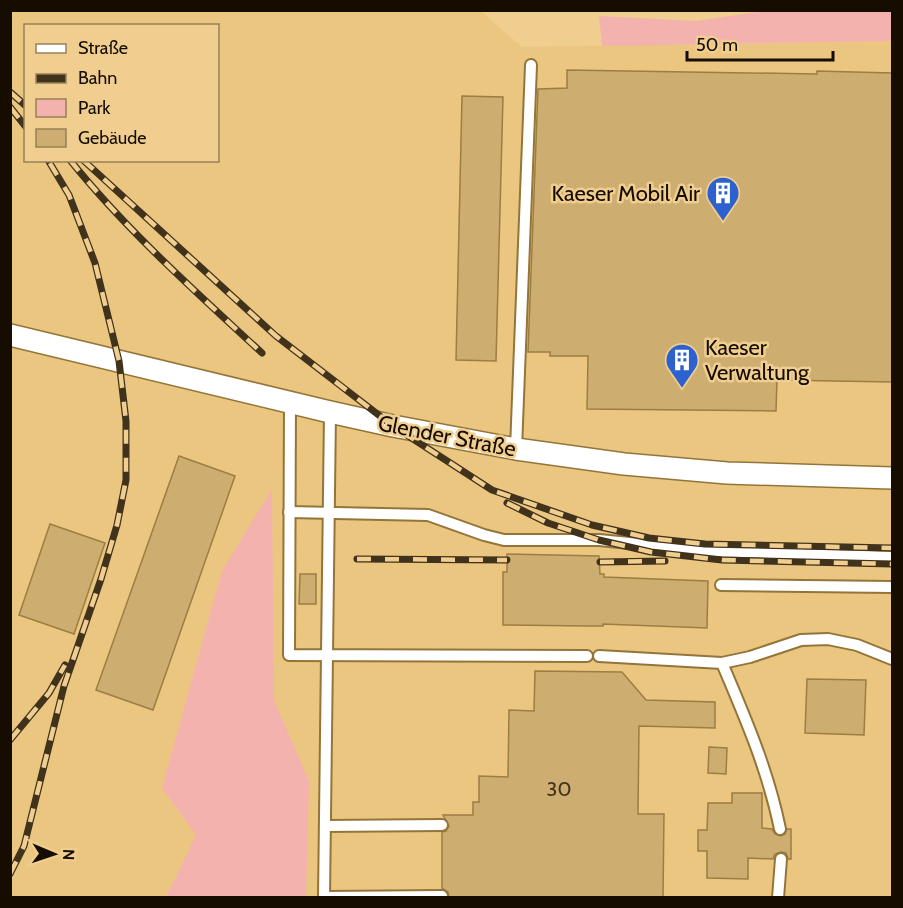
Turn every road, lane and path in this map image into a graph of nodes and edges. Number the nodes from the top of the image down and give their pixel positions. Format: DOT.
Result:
graph roads {
  1 [pos="531,64"];
  2 [pos="10,335"];
  3 [pos="290,401"];
  4 [pos="330,412"];
  5 [pos="516,449"];
  6 [pos="892,478"];
  7 [pos="289,512"];
  8 [pos="329,513"];
  9 [pos="892,557"];
  10 [pos="722,585"];
  11 [pos="892,587"];
  12 [pos="328,656"];
  13 [pos="587,656"];
  14 [pos="599,657"];
  15 [pos="892,659"];
  16 [pos="722,663"];
  17 [pos="442,825"];
  18 [pos="325,826"];
  19 [pos="780,829"];
  20 [pos="781,859"];
  21 [pos="442,896"];
  22 [pos="324,897"];
  23 [pos="778,897"];
  1 -- 5 [label="lane"];
  2 -- 3 [label="street, Glender Straße"];
  3 -- 4 [label="street, Glender Straße"];
  3 -- 7 [label="lane"];
  4 -- 5 [label="street, Glender Straße"];
  4 -- 8 [label="lane"];
  5 -- 6 [label="street, Glender Straße"];
  7 -- 8 [label="lane"];
  7 -- 12 [label="lane"];
  8 -- 9 [label="lane"];
  8 -- 12 [label="lane"];
  10 -- 11 [label="lane"];
  12 -- 13 [label="lane"];
  12 -- 18 [label="lane"];
  14 -- 16 [label="lane"];
  15 -- 16 [label="lane"];
  16 -- 19 [label="lane"];
  17 -- 18 [label="lane"];
  18 -- 22 [label="lane"];
  20 -- 23 [label="lane"];
  21 -- 22 [label="lane"];
}
